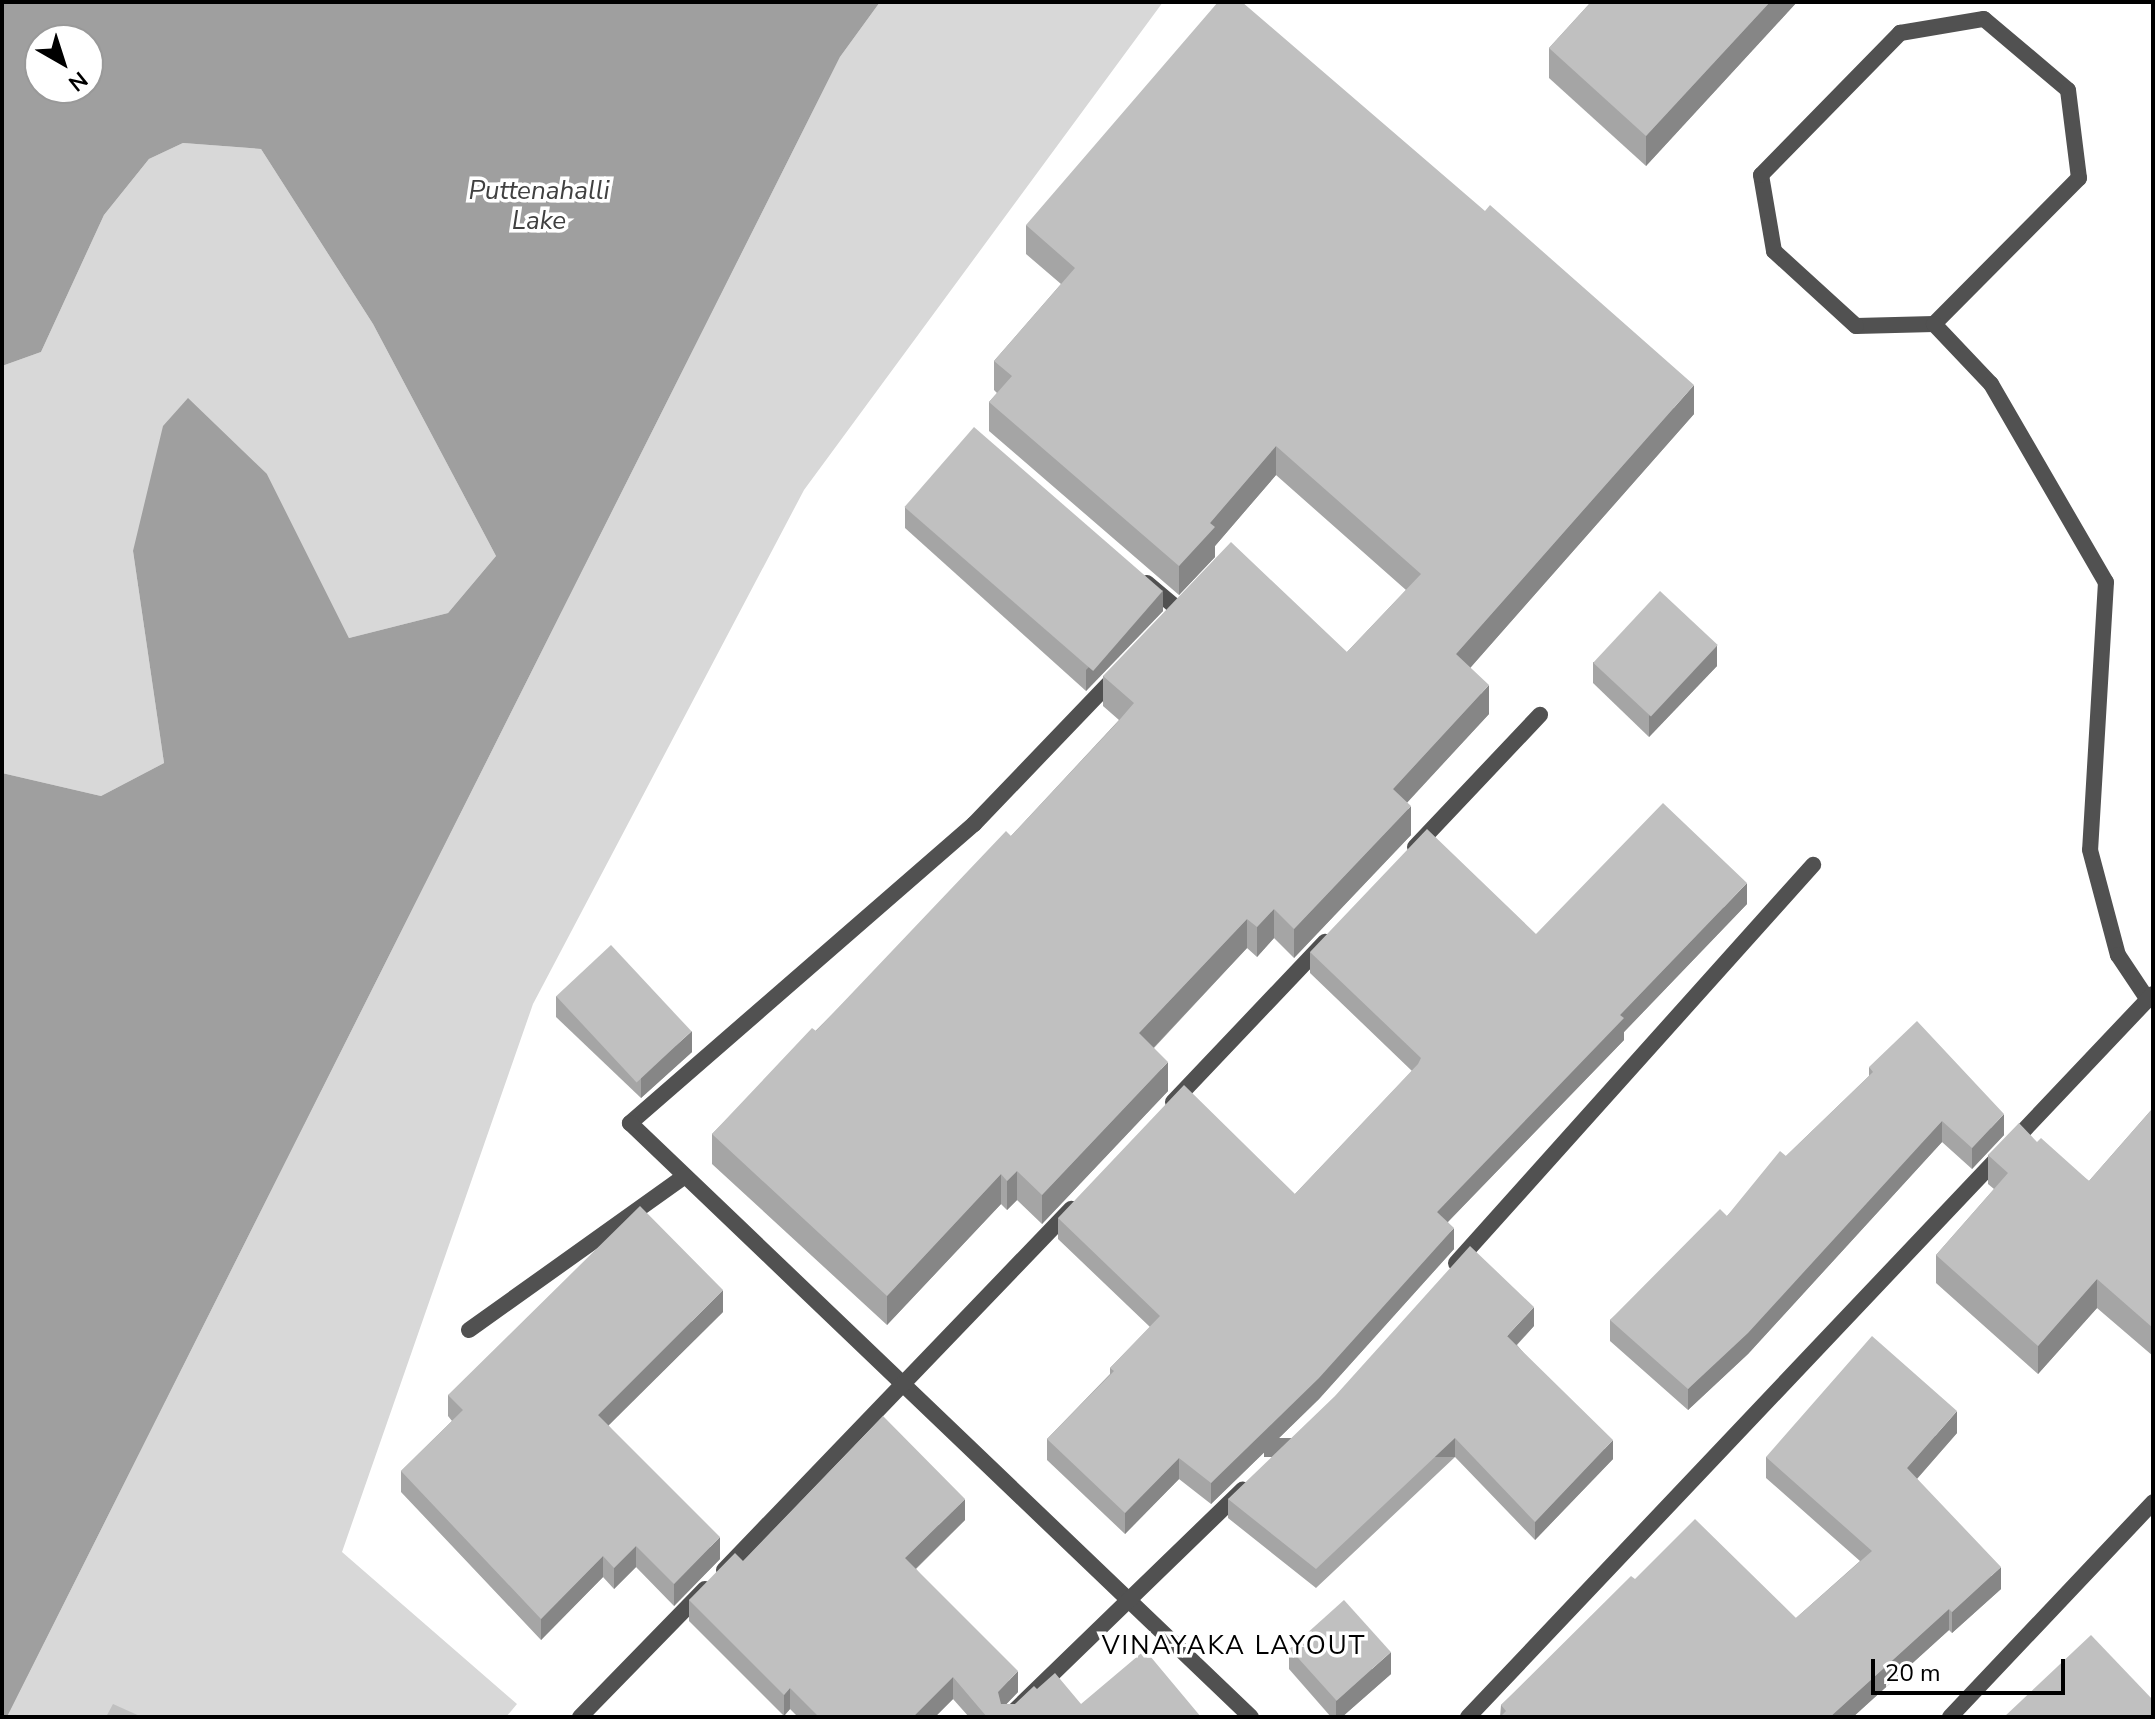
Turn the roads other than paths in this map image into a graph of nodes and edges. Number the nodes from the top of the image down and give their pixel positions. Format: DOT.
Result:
graph roads {
  1 [pos="1934,324"];
  2 [pos="1132,570"];
  3 [pos="1179,611"];
  4 [pos="1125,667"];
  5 [pos="1540,715"];
  6 [pos="1398,865"];
  7 [pos="1813,865"];
  8 [pos="1332,935"];
  9 [pos="2150,997"];
  10 [pos="1156,1120"];
  11 [pos="685,1176"];
  12 [pos="1079,1201"];
  13 [pos="1443,1277"];
  14 [pos="469,1330"];
  15 [pos="903,1387"];
  16 [pos="1261,1472"];
  17 [pos="2153,1502"];
  18 [pos="1128,1601"];
  19 [pos="580,1717"];
  20 [pos="1008,1717"];
  21 [pos="1251,1717"];
  22 [pos="1468,1717"];
  23 [pos="1950,1717"];
  1 -- 1 [label="street"];
  1 -- 9 [label="street"];
  2 -- 3 [label="street"];
  4 -- 11 [label="street"];
  5 -- 6 [label="street"];
  7 -- 13 [label="street"];
  8 -- 10 [label="street"];
  9 -- 22 [label="street"];
  11 -- 14 [label="street"];
  11 -- 15 [label="street"];
  12 -- 15 [label="street"];
  15 -- 18 [label="street"];
  15 -- 19 [label="street"];
  16 -- 18 [label="street"];
  17 -- 23 [label="street"];
  18 -- 20 [label="street"];
  18 -- 21 [label="street"];
}
